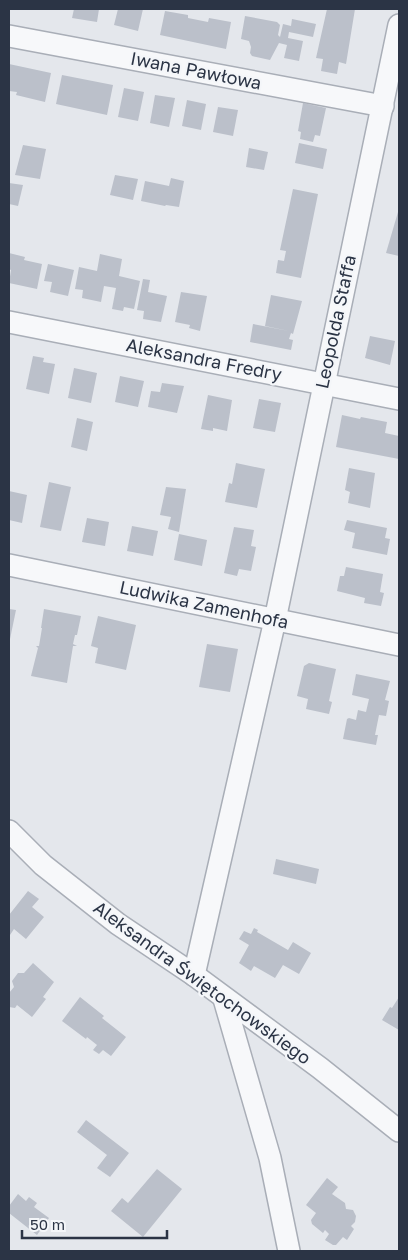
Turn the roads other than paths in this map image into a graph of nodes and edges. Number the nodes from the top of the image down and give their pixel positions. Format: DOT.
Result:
graph roads {
  1 [pos="399,25"];
  2 [pos="9,36"];
  3 [pos="383,106"];
  4 [pos="9,322"];
  5 [pos="323,383"];
  6 [pos="399,399"];
  7 [pos="9,565"];
  8 [pos="275,620"];
  9 [pos="399,645"];
  10 [pos="9,831"];
  11 [pos="194,975"];
  12 [pos="224,999"];
  13 [pos="399,1131"];
  14 [pos="289,1251"];
  1 -- 3 [label="street, Leopolda Staffa"];
  2 -- 3 [label="street, Iwana Pawłowa"];
  3 -- 5 [label="street, Leopolda Staffa"];
  4 -- 5 [label="street, Aleksandra Fredry"];
  5 -- 6 [label="street, Aleksandra Fredry"];
  5 -- 8 [label="street, Leopolda Staffa"];
  7 -- 8 [label="street, Ludwika Zamenhofa"];
  8 -- 9 [label="street, Ludwika Zamenhofa"];
  8 -- 11 [label="street, Leopolda Staffa"];
  10 -- 11 [label="street, Aleksandra Świętochowskiego"];
  11 -- 12 [label="street, Aleksandra Świętochowskiego"];
  12 -- 13 [label="street, Aleksandra Świętochowskiego"];
  12 -- 14 [label="street"];
}
